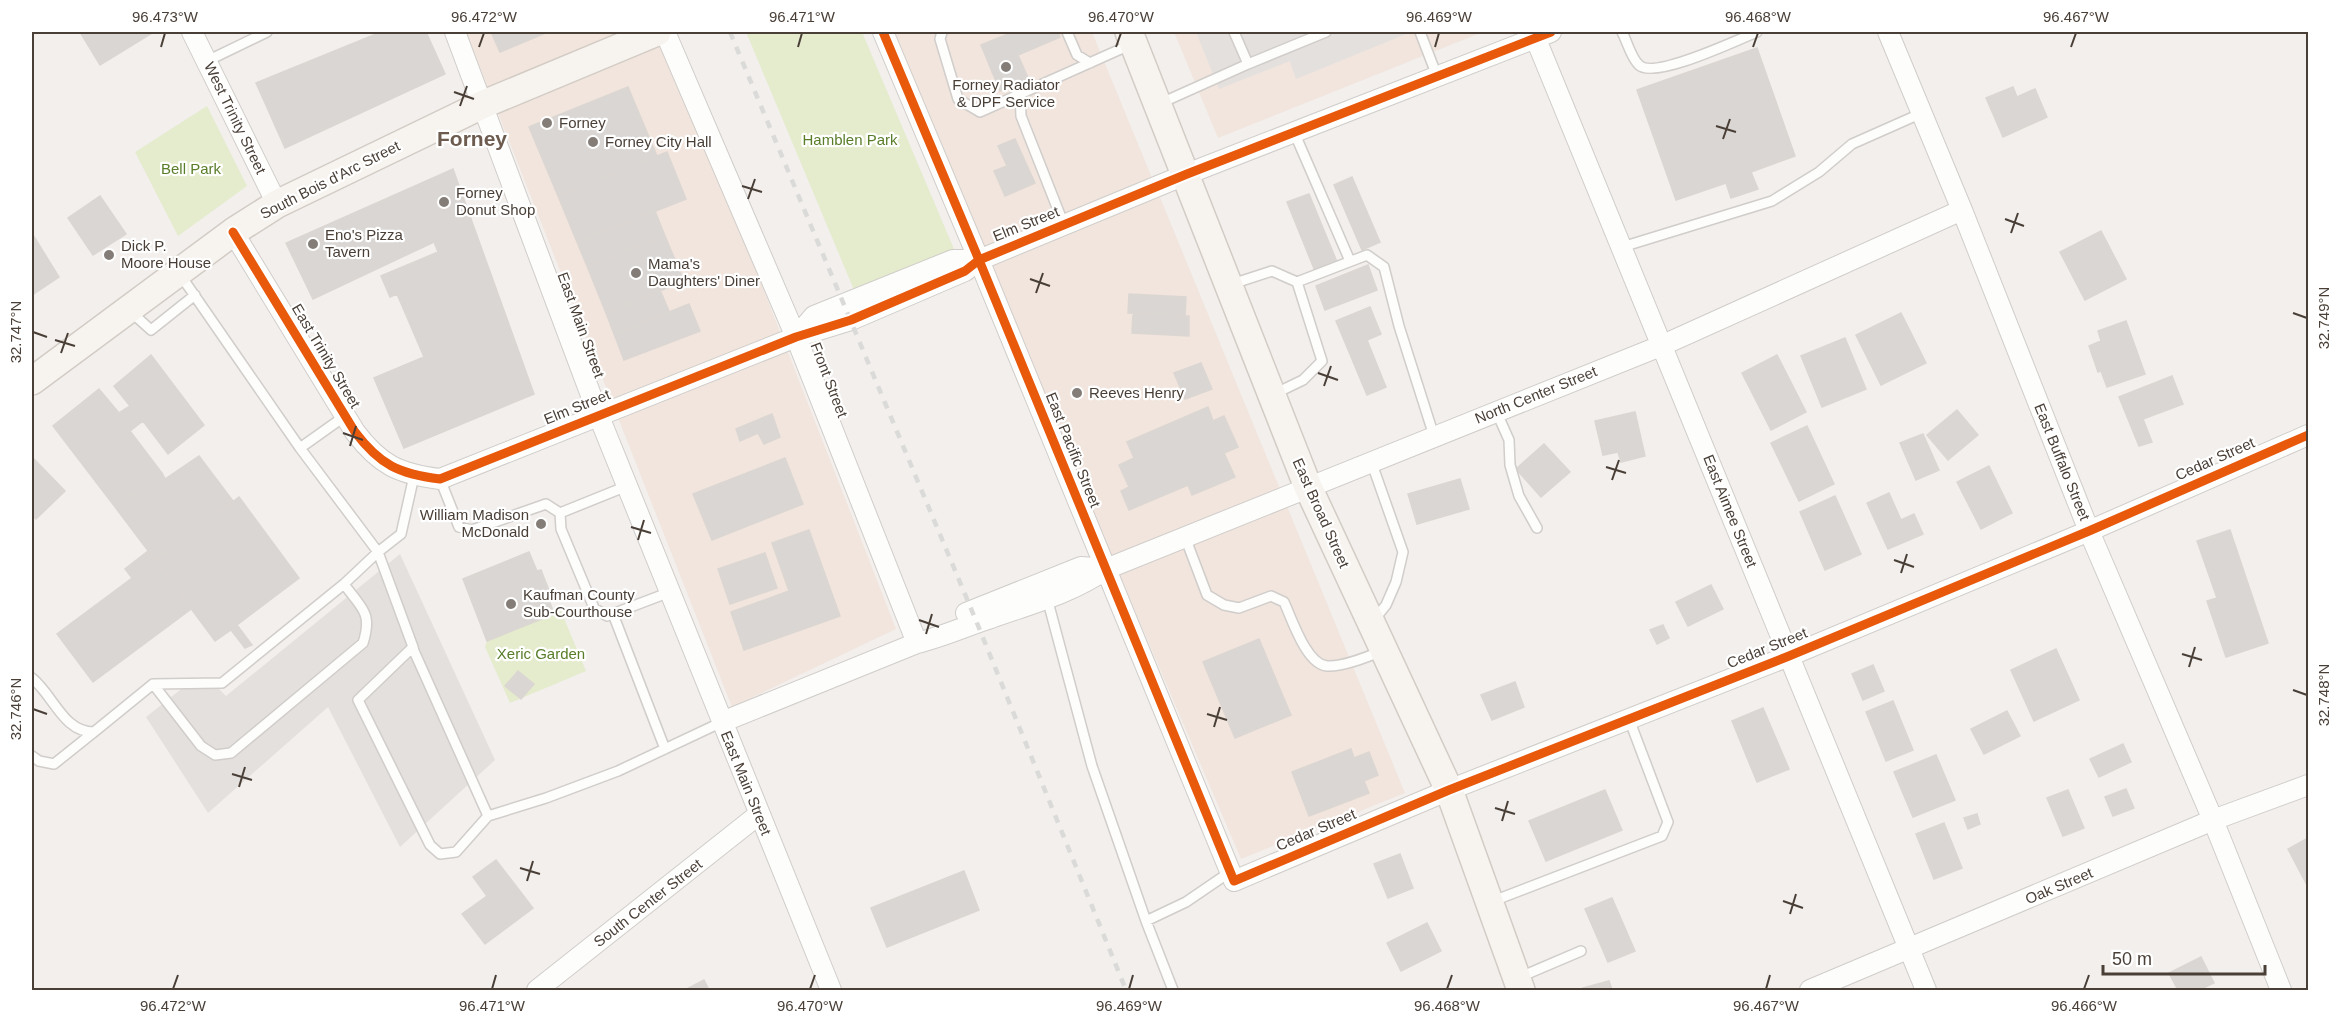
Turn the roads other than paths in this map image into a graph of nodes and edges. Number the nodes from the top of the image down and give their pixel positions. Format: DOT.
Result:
graph roads {
  1 [pos="192,32"];
  2 [pos="267,32"];
  3 [pos="455,32"];
  4 [pos="657,32"];
  5 [pos="665,32"];
  6 [pos="883,32"];
  7 [pos="942,32"];
  8 [pos="1067,32"];
  9 [pos="1234,32"];
  10 [pos="1326,32"];
  11 [pos="1420,32"];
  12 [pos="1623,32"];
  13 [pos="1757,32"];
  14 [pos="1888,32"];
  15 [pos="1540,34"];
  16 [pos="1132,37"];
  17 [pos="207,62"];
  18 [pos="1090,63"];
  19 [pos="1248,64"];
  20 [pos="1437,76"];
  21 [pos="1020,94"];
  22 [pos="484,104"];
  23 [pos="1158,104"];
  24 [pos="1922,113"];
  25 [pos="1294,132"];
  26 [pos="1187,174"];
  27 [pos="277,204"];
  28 [pos="1962,210"];
  29 [pos="1064,225"];
  30 [pos="233,232"];
  31 [pos="1622,247"];
  32 [pos="979,260"];
  33 [pos="1350,261"];
  34 [pos="178,272"];
  35 [pos="1297,282"];
  36 [pos="1230,285"];
  37 [pos="195,295"];
  38 [pos="129,309"];
  39 [pos="796,337"];
  40 [pos="1662,345"];
  41 [pos="32,381"];
  42 [pos="1272,395"];
  43 [pos="1496,411"];
  44 [pos="598,414"];
  45 [pos="345,416"];
  46 [pos="2308,435"];
  47 [pos="1434,436"];
  48 [pos="300,448"];
  49 [pos="1371,461"];
  50 [pos="414,476"];
  51 [pos="440,479"];
  52 [pos="627,486"];
  53 [pos="1308,487"];
  54 [pos="560,513"];
  55 [pos="1537,528"];
  56 [pos="2089,531"];
  57 [pos="1185,537"];
  58 [pos="378,552"];
  59 [pos="1106,569"];
  60 [pos="344,584"];
  61 [pos="670,592"];
  62 [pos="1047,598"];
  63 [pos="613,614"];
  64 [pos="974,617"];
  65 [pos="1372,623"];
  66 [pos="916,643"];
  67 [pos="413,647"];
  68 [pos="1384,650"];
  69 [pos="1789,656"];
  70 [pos="32,678"];
  71 [pos="153,684"];
  72 [pos="1629,719"];
  73 [pos="722,722"];
  74 [pos="94,732"];
  75 [pos="665,749"];
  76 [pos="32,756"];
  77 [pos="2308,785"];
  78 [pos="1449,790"];
  79 [pos="758,814"];
  80 [pos="488,816"];
  81 [pos="2213,820"];
  82 [pos="1232,877"];
  83 [pos="1488,902"];
  84 [pos="1146,921"];
  85 [pos="1910,950"];
  86 [pos="1581,951"];
  87 [pos="1518,985"];
  88 [pos="537,990"];
  89 [pos="831,990"];
  90 [pos="1173,990"];
  91 [pos="1810,990"];
  92 [pos="1926,990"];
  93 [pos="2281,990"];
  1 -- 17 [label="street, West Trinity Street"];
  2 -- 17 [label="lane"];
  3 -- 22 [label="street, East Main Street"];
  4 -- 22 [label="main road, South Bois d'Arc Street"];
  5 -- 39 [label="street, Front Street"];
  6 -- 32 [label="street, East Pacific Street"];
  7 -- 21 [label="lane"];
  8 -- 18 [label="lane"];
  9 -- 19 [label="lane"];
  10 -- 19 [label="lane"];
  11 -- 20 [label="lane"];
  12 -- 13 [label="lane"];
  14 -- 24 [label="street, East Buffalo Street"];
  15 -- 20 [label="street, Elm Street"];
  15 -- 31 [label="street, East Aimee Street"];
  16 -- 18 [label="lane"];
  16 -- 23 [label="main road, East Broad Street"];
  17 -- 27 [label="street, West Trinity Street"];
  18 -- 21 [label="lane"];
  19 -- 23 [label="lane"];
  20 -- 25 [label="street, Elm Street"];
  21 -- 29 [label="lane"];
  22 -- 27 [label="main road, South Bois d'Arc Street"];
  22 -- 44 [label="street, East Main Street"];
  23 -- 26 [label="main road, East Broad Street"];
  24 -- 28 [label="street, East Buffalo Street"];
  24 -- 31 [label="lane"];
  25 -- 26 [label="street, Elm Street"];
  25 -- 33 [label="lane"];
  26 -- 29 [label="street, Elm Street"];
  26 -- 36 [label="main road, East Broad Street"];
  27 -- 30 [label="main road, South Bois d'Arc Street"];
  28 -- 40 [label="street, North Center Street"];
  28 -- 56 [label="street, East Buffalo Street"];
  29 -- 32 [label="street, Elm Street"];
  30 -- 34 [label="main road, South Bois d'Arc Street"];
  30 -- 45 [label="street, East Trinity Street"];
  31 -- 40 [label="street, East Aimee Street"];
  32 -- 39 [label="street, Elm Street"];
  32 -- 59 [label="street, East Pacific Street"];
  33 -- 35 [label="lane"];
  33 -- 47 [label="lane"];
  34 -- 37 [label="lane"];
  34 -- 38 [label="main road, South Bois d'Arc Street"];
  35 -- 36 [label="lane"];
  35 -- 42 [label="lane"];
  36 -- 42 [label="main road, East Broad Street"];
  37 -- 38 [label="lane"];
  37 -- 48 [label="lane"];
  38 -- 41 [label="main road, South Bois d'Arc Street"];
  39 -- 44 [label="street, Elm Street"];
  39 -- 66 [label="street, Front Street"];
  40 -- 43 [label="street, North Center Street"];
  40 -- 69 [label="street, East Aimee Street"];
  42 -- 53 [label="main road, East Broad Street"];
  43 -- 47 [label="street, North Center Street"];
  43 -- 55 [label="lane"];
  44 -- 51 [label="street, Elm Street"];
  44 -- 52 [label="street, East Main Street"];
  45 -- 48 [label="lane"];
  45 -- 50 [label="street, East Trinity Street"];
  46 -- 56 [label="street, Cedar Street"];
  47 -- 49 [label="street, North Center Street"];
  48 -- 58 [label="lane"];
  49 -- 53 [label="street, North Center Street"];
  49 -- 65 [label="lane"];
  50 -- 51 [label="street, Elm Street"];
  50 -- 58 [label="lane"];
  51 -- 54 [label="lane"];
  52 -- 54 [label="lane"];
  52 -- 61 [label="street, East Main Street"];
  53 -- 57 [label="street, North Center Street"];
  53 -- 65 [label="main road, East Broad Street"];
  54 -- 63 [label="lane"];
  56 -- 69 [label="street, Cedar Street"];
  56 -- 81 [label="street, East Buffalo Street"];
  57 -- 59 [label="street, North Center Street"];
  57 -- 68 [label="lane"];
  58 -- 60 [label="lane"];
  58 -- 67 [label="lane"];
  59 -- 62 [label="street, North Center Street"];
  59 -- 64 [label="street, North Center Street"];
  59 -- 82 [label="street, East Pacific Street"];
  60 -- 71 [label="lane"];
  60 -- 71 [label="lane"];
  61 -- 63 [label="lane"];
  61 -- 73 [label="street, East Main Street"];
  62 -- 64 [label="street, North Center Street"];
  62 -- 84 [label="lane"];
  63 -- 75 [label="lane"];
  64 -- 66 [label="street"];
  65 -- 68 [label="main road, East Broad Street"];
  66 -- 73 [label="street"];
  67 -- 80 [label="lane"];
  67 -- 80 [label="lane"];
  68 -- 78 [label="main road, East Broad Street"];
  69 -- 72 [label="street, Cedar Street"];
  69 -- 85 [label="street, East Aimee Street"];
  70 -- 74 [label="lane"];
  71 -- 74 [label="lane"];
  72 -- 78 [label="street, Cedar Street"];
  72 -- 83 [label="lane"];
  73 -- 75 [label="lane"];
  73 -- 79 [label="street, East Main Street"];
  74 -- 76 [label="lane"];
  75 -- 80 [label="lane"];
  77 -- 81 [label="street, Oak Street"];
  78 -- 82 [label="street, Cedar Street"];
  78 -- 83 [label="main road, East Broad Street"];
  79 -- 88 [label="street, South Center Street"];
  79 -- 89 [label="street, East Main Street"];
  81 -- 85 [label="street, Oak Street"];
  81 -- 93 [label="street, East Buffalo Street"];
  82 -- 84 [label="lane"];
  83 -- 87 [label="main road, East Broad Street"];
  84 -- 90 [label="lane"];
  85 -- 91 [label="street, Oak Street"];
  85 -- 92 [label="street, East Aimee Street"];
  86 -- 87 [label="lane"];
}
